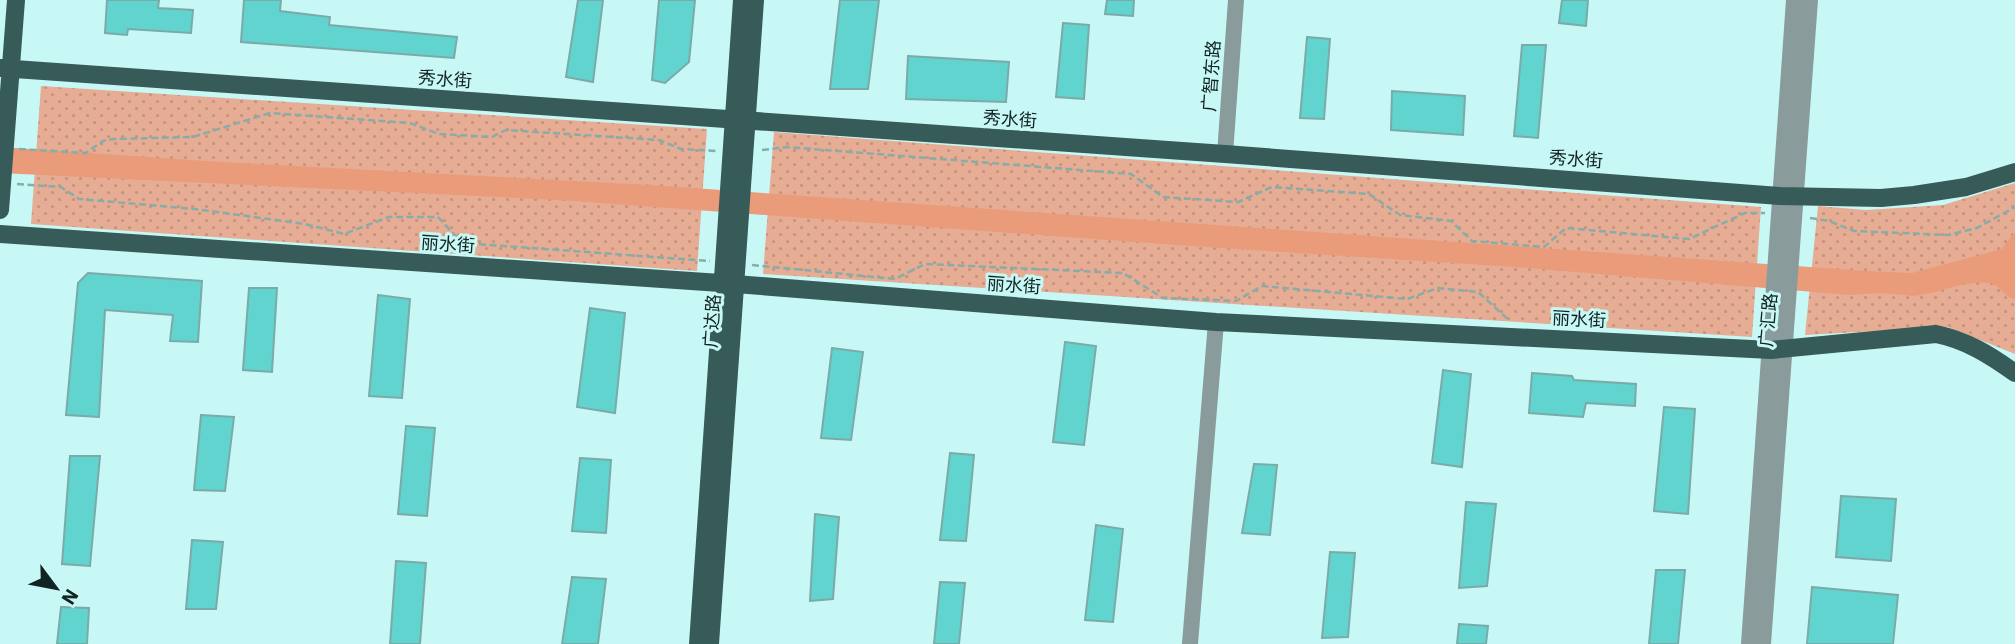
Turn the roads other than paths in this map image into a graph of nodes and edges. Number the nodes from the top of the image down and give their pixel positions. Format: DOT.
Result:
graph roads {
  1 [pos="16,0"];
  2 [pos="742,0"];
  3 [pos="755,0"];
  4 [pos="1236,0"];
  5 [pos="1794,0"];
  6 [pos="1810,0"];
  7 [pos="5,68"];
  8 [pos="740,121"];
  9 [pos="1225,154"];
  10 [pos="2015,172"];
  11 [pos="4,196"];
  12 [pos="1788,205"];
  13 [pos="0,234"];
  14 [pos="728,284"];
  15 [pos="1216,322"];
  16 [pos="1778,350"];
  17 [pos="2015,373"];
  18 [pos="698,644"];
  19 [pos="710,644"];
  20 [pos="1190,644"];
  21 [pos="1749,644"];
  22 [pos="1763,644"];
  1 -- 7 [label="main road"];
  2 -- 8 [label="main road, 广达路"];
  3 -- 8 [label="main road, 广达路"];
  4 -- 9 [label="street, 广智东路"];
  5 -- 12 [label="street, 广汇路"];
  6 -- 12 [label="street, 广汇路"];
  7 -- 8 [label="main road, 秀水街"];
  7 -- 11 [label="main road"];
  8 -- 9 [label="main road, 秀水街"];
  8 -- 14 [label="main road, 广达路"];
  9 -- 12 [label="main road, 秀水街"];
  10 -- 12 [label="main road, 秀水街"];
  12 -- 16 [label="street, 广汇路"];
  13 -- 14 [label="main road, 丽水街"];
  14 -- 15 [label="main road, 丽水街"];
  14 -- 18 [label="main road, 广达路"];
  14 -- 19 [label="main road, 广达路"];
  15 -- 16 [label="main road, 丽水街"];
  15 -- 20 [label="street"];
  16 -- 17 [label="main road, 丽水街"];
  16 -- 21 [label="street, 广汇路"];
  16 -- 22 [label="street, 广汇路"];
}
